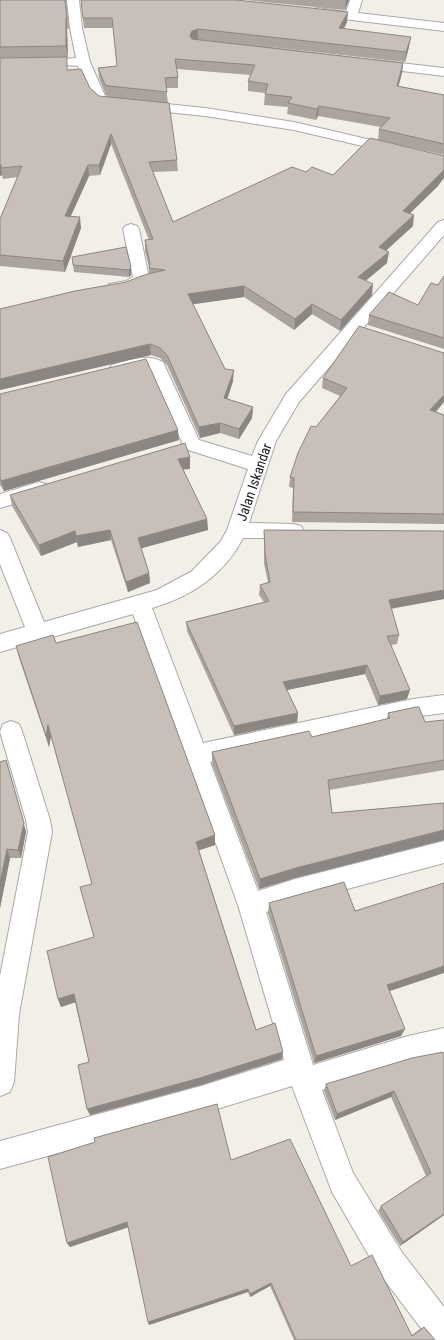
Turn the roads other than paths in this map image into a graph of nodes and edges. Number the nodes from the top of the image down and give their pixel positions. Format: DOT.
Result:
graph roads {
  1 [pos="73,0"];
  2 [pos="356,0"];
  3 [pos="304,11"];
  4 [pos="351,16"];
  5 [pos="444,27"];
  6 [pos="53,62"];
  7 [pos="83,62"];
  8 [pos="365,63"];
  9 [pos="444,72"];
  10 [pos="444,162"];
  11 [pos="444,225"];
  12 [pos="131,229"];
  13 [pos="97,291"];
  14 [pos="352,328"];
  15 [pos="373,335"];
  16 [pos="105,372"];
  17 [pos="259,465"];
  18 [pos="54,485"];
  19 [pos="0,501"];
  20 [pos="237,530"];
  21 [pos="309,531"];
  22 [pos="0,538"];
  23 [pos="140,604"];
  24 [pos="37,632"];
  25 [pos="0,642"];
  26 [pos="444,704"];
  27 [pos="11,731"];
  28 [pos="196,756"];
  29 [pos="444,852"];
  30 [pos="251,905"];
  31 [pos="444,1042"];
  32 [pos="302,1076"];
  33 [pos="0,1082"];
  34 [pos="0,1156"];
  35 [pos="444,1333"];
  1 -- 7 [label="street"];
  2 -- 4 [label="street"];
  3 -- 4 [label="street"];
  4 -- 5 [label="street"];
  6 -- 7 [label="street"];
  7 -- 10 [label="street"];
  8 -- 9 [label="street"];
  11 -- 14 [label="street, Jalan Iskandar"];
  12 -- 13 [label="street"];
  14 -- 15 [label="street"];
  14 -- 17 [label="street, Jalan Iskandar"];
  16 -- 17 [label="street"];
  17 -- 20 [label="street, Jalan Iskandar"];
  18 -- 19 [label="street"];
  20 -- 21 [label="street"];
  20 -- 23 [label="street, Jalan Iskandar"];
  22 -- 24 [label="street"];
  23 -- 24 [label="street, Jalan Iskandar"];
  23 -- 28 [label="street"];
  24 -- 25 [label="street, Jalan Iskandar"];
  26 -- 28 [label="street"];
  27 -- 33 [label="street"];
  28 -- 30 [label="street"];
  29 -- 30 [label="street"];
  30 -- 32 [label="street"];
  31 -- 32 [label="street"];
  32 -- 34 [label="street"];
  32 -- 35 [label="street"];
}
